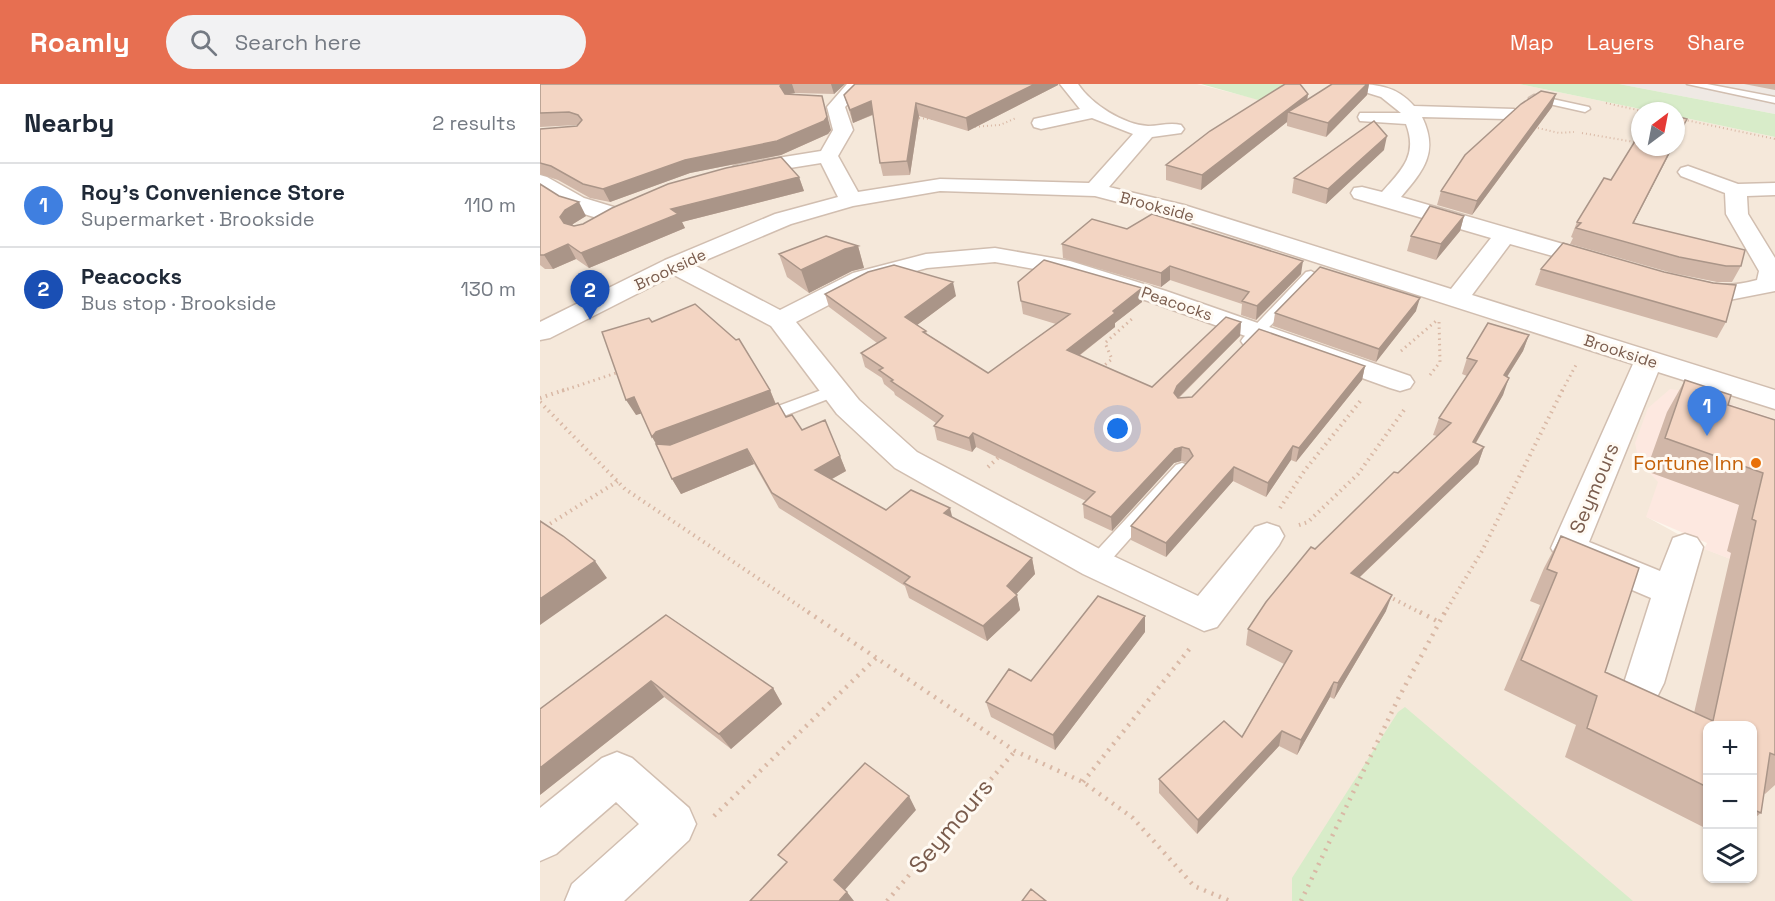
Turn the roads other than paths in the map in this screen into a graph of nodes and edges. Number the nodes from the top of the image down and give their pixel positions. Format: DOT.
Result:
graph roads {
  1 [pos="858,84"];
  2 [pos="1069,84"];
  3 [pos="1358,84"];
  4 [pos="1692,84"];
  5 [pos="1775,100"];
  6 [pos="818,101"];
  7 [pos="840,102"];
  8 [pos="1585,109"];
  9 [pos="1516,110"];
  10 [pos="1095,111"];
  11 [pos="1413,115"];
  12 [pos="1367,117"];
  13 [pos="1041,123"];
  14 [pos="1174,129"];
  15 [pos="1146,132"];
  16 [pos="828,156"];
  17 [pos="1688,172"];
  18 [pos="724,173"];
  19 [pos="540,181"];
  20 [pos="1775,189"];
  21 [pos="1095,190"];
  22 [pos="1736,190"];
  23 [pos="1362,193"];
  24 [pos="1388,199"];
  25 [pos="851,200"];
  26 [pos="631,204"];
  27 [pos="609,213"];
  28 [pos="591,225"];
  29 [pos="1505,235"];
  30 [pos="674,266"];
  31 [pos="1620,268"];
  32 [pos="1311,275"];
  33 [pos="1666,281"];
  34 [pos="1743,293"];
  35 [pos="1456,299"];
  36 [pos="1765,311"];
  37 [pos="780,320"];
  38 [pos="1258,331"];
  39 [pos="540,332"];
  40 [pos="1233,356"];
  41 [pos="1649,360"];
  42 [pos="1390,379"];
  43 [pos="834,390"];
  44 [pos="1775,400"];
  45 [pos="748,424"];
  46 [pos="1182,468"];
  47 [pos="1267,536"];
  48 [pos="1685,547"];
  49 [pos="1096,564"];
  50 [pos="1671,591"];
  51 [pos="1644,683"];
  52 [pos="540,838"];
  53 [pos="589,901"];
  1 -- 7 [label="street"];
  2 -- 10 [label="street"];
  3 -- 11 [label="street"];
  4 -- 5 [label="lane"];
  6 -- 7 [label="street"];
  7 -- 16 [label="street"];
  8 -- 9 [label="lane"];
  9 -- 11 [label="street"];
  10 -- 13 [label="street"];
  10 -- 15 [label="street"];
  11 -- 12 [label="street"];
  11 -- 24 [label="street"];
  14 -- 15 [label="street"];
  15 -- 21 [label="street"];
  16 -- 18 [label="street"];
  16 -- 25 [label="street"];
  17 -- 22 [label="street"];
  19 -- 27 [label="street"];
  20 -- 22 [label="street"];
  21 -- 25 [label="street, Brookside"];
  21 -- 35 [label="street, Brookside"];
  22 -- 34 [label="street"];
  23 -- 24 [label="street"];
  24 -- 29 [label="street"];
  25 -- 30 [label="street, Brookside"];
  26 -- 27 [label="street"];
  27 -- 28 [label="street"];
  29 -- 31 [label="street"];
  29 -- 35 [label="street"];
  30 -- 37 [label="street"];
  30 -- 39 [label="street, Brookside"];
  32 -- 38 [label="lane"];
  33 -- 34 [label="street"];
  34 -- 36 [label="street"];
  35 -- 41 [label="street, Brookside"];
  37 -- 38 [label="street, Peacocks"];
  37 -- 43 [label="street"];
  38 -- 40 [label="lane"];
  38 -- 42 [label="street, Peacocks"];
  41 -- 44 [label="street, Brookside"];
  41 -- 50 [label="street, Seymours"];
  43 -- 45 [label="lane"];
  43 -- 49 [label="street"];
  46 -- 49 [label="lane"];
  47 -- 49 [label="street"];
  48 -- 50 [label="street"];
  50 -- 51 [label="street"];
  52 -- 53 [label="street"];
}
